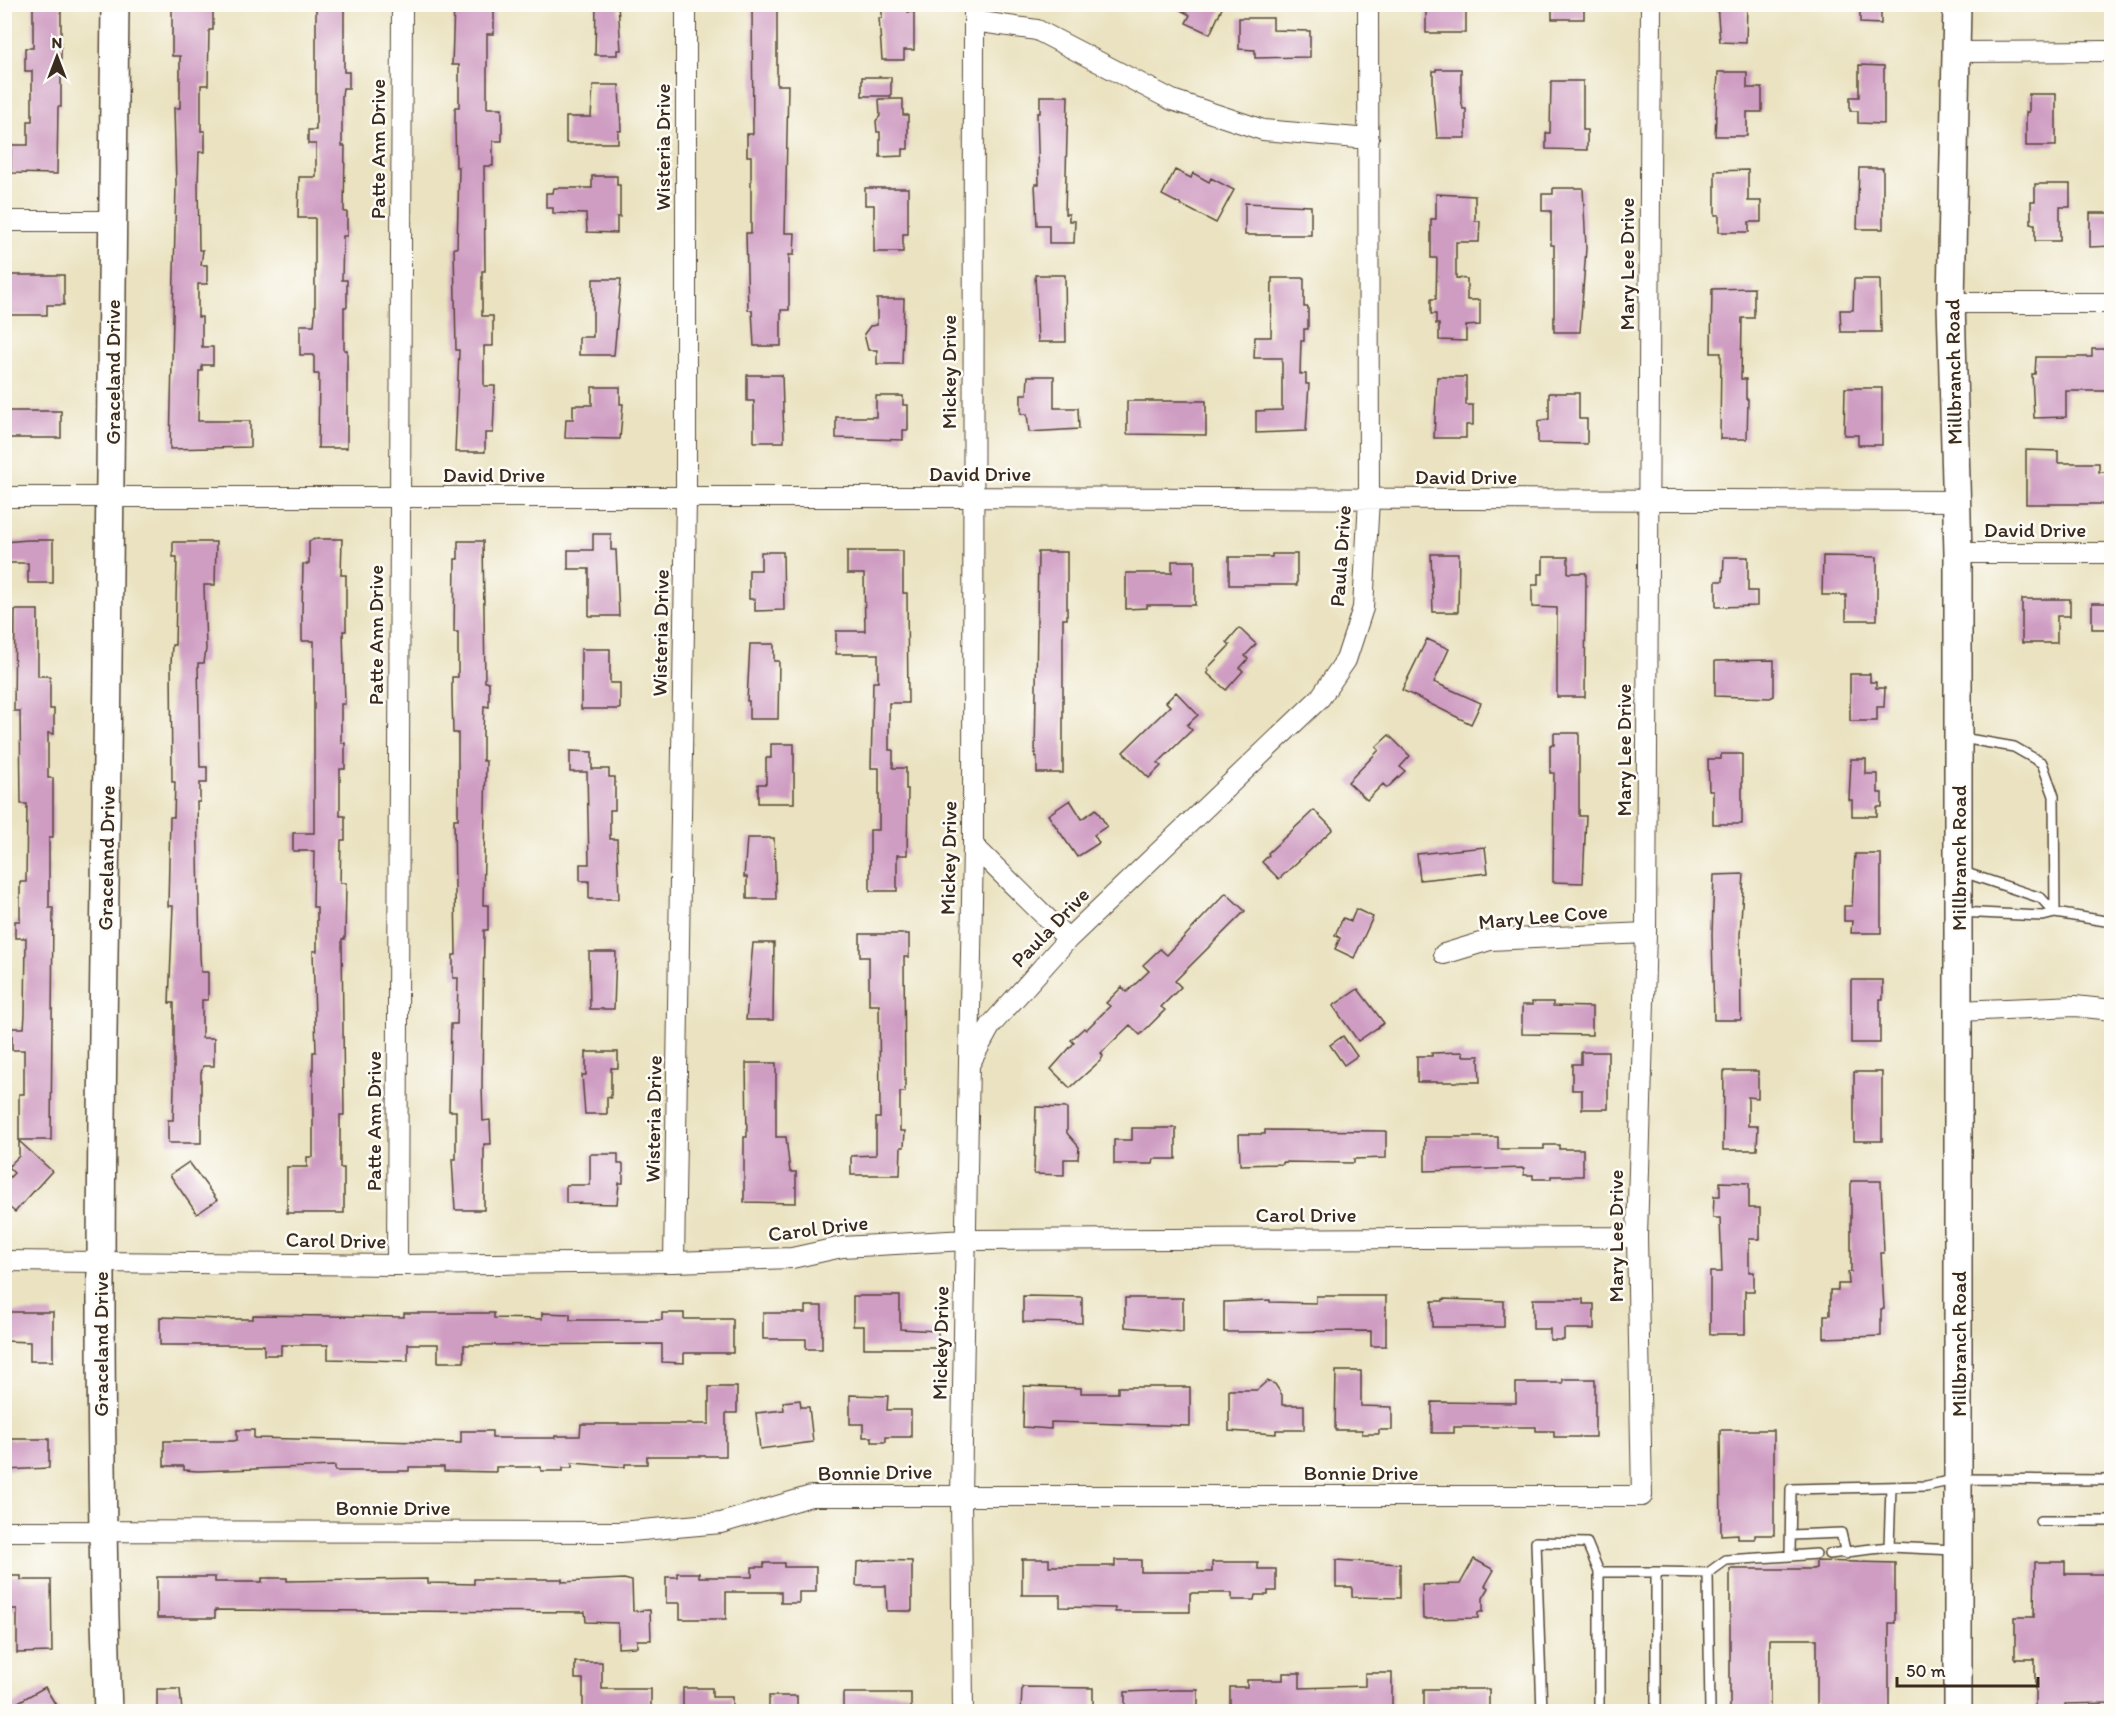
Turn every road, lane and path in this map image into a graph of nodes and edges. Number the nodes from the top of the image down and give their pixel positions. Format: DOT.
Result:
graph roads {
  1 [pos="115,4"];
  2 [pos="402,4"];
  3 [pos="686,4"];
  4 [pos="1368,4"];
  5 [pos="1651,4"];
  6 [pos="1957,4"];
  7 [pos="974,13"];
  8 [pos="2112,51"];
  9 [pos="1957,52"];
  10 [pos="1369,139"];
  11 [pos="4,221"];
  12 [pos="114,221"];
  13 [pos="1951,303"];
  14 [pos="2112,303"];
  15 [pos="4,497"];
  16 [pos="111,497"];
  17 [pos="972,497"];
  18 [pos="399,498"];
  19 [pos="686,498"];
  20 [pos="1369,499"];
  21 [pos="1648,501"];
  22 [pos="1956,501"];
  23 [pos="1958,553"];
  24 [pos="2112,553"];
  25 [pos="1958,737"];
  26 [pos="973,845"];
  27 [pos="1958,871"];
  28 [pos="1958,912"];
  29 [pos="2055,913"];
  30 [pos="2112,921"];
  31 [pos="1646,933"];
  32 [pos="1068,939"];
  33 [pos="1444,954"];
  34 [pos="2112,1010"];
  35 [pos="1958,1011"];
  36 [pos="969,1065"];
  37 [pos="1637,1237"];
  38 [pos="966,1240"];
  39 [pos="99,1260"];
  40 [pos="4,1261"];
  41 [pos="674,1262"];
  42 [pos="397,1265"];
  43 [pos="1958,1479"];
  44 [pos="2112,1480"];
  45 [pos="1892,1487"];
  46 [pos="961,1496"];
  47 [pos="1642,1496"];
  48 [pos="2040,1521"];
  49 [pos="2112,1521"];
  50 [pos="4,1531"];
  51 [pos="101,1531"];
  52 [pos="1791,1535"];
  53 [pos="1889,1547"];
  54 [pos="1958,1550"];
  55 [pos="1816,1554"];
  56 [pos="1829,1554"];
  57 [pos="1846,1554"];
  58 [pos="1790,1556"];
  59 [pos="1599,1572"];
  60 [pos="1656,1572"];
  61 [pos="1708,1573"];
  62 [pos="108,1712"];
  63 [pos="963,1712"];
  64 [pos="1542,1712"];
  65 [pos="1599,1712"];
  66 [pos="1656,1712"];
  67 [pos="1710,1712"];
  68 [pos="1958,1712"];
  1 -- 12 [label="main road, Graceland Drive"];
  2 -- 18 [label="street, Patte Ann Drive"];
  3 -- 19 [label="street, Wisteria Drive"];
  4 -- 10 [label="street, Paula Drive"];
  5 -- 21 [label="street, Mary Lee Drive"];
  6 -- 9 [label="main road, Millbranch Road"];
  7 -- 10 [label="street"];
  7 -- 17 [label="street, Mickey Drive"];
  8 -- 9 [label="street"];
  9 -- 13 [label="main road, Millbranch Road"];
  10 -- 20 [label="street, Paula Drive"];
  11 -- 12 [label="street"];
  12 -- 16 [label="main road, Graceland Drive"];
  13 -- 14 [label="street"];
  13 -- 22 [label="main road, Millbranch Road"];
  15 -- 16 [label="street, David Drive"];
  16 -- 18 [label="street, David Drive"];
  16 -- 39 [label="main road, Graceland Drive"];
  17 -- 19 [label="street, David Drive"];
  17 -- 20 [label="street, David Drive"];
  17 -- 26 [label="street, Mickey Drive"];
  18 -- 19 [label="street, David Drive"];
  18 -- 42 [label="street, Patte Ann Drive"];
  19 -- 41 [label="street, Wisteria Drive"];
  20 -- 21 [label="street, David Drive"];
  20 -- 32 [label="street, Paula Drive"];
  21 -- 22 [label="street, David Drive"];
  21 -- 31 [label="street, Mary Lee Drive"];
  22 -- 23 [label="main road, Millbranch Road"];
  23 -- 24 [label="street, David Drive"];
  23 -- 25 [label="main road, Millbranch Road"];
  25 -- 27 [label="main road, Millbranch Road"];
  25 -- 29 [label="lane"];
  26 -- 32 [label="street"];
  26 -- 36 [label="street, Mickey Drive"];
  27 -- 28 [label="main road, Millbranch Road"];
  27 -- 29 [label="lane"];
  28 -- 29 [label="lane"];
  28 -- 35 [label="main road, Millbranch Road"];
  29 -- 30 [label="lane"];
  31 -- 33 [label="street, Mary Lee Cove"];
  31 -- 37 [label="street, Mary Lee Drive"];
  32 -- 36 [label="street, Paula Drive"];
  34 -- 35 [label="street"];
  35 -- 43 [label="main road, Millbranch Road"];
  36 -- 38 [label="street, Mickey Drive"];
  37 -- 38 [label="street, Carol Drive"];
  37 -- 47 [label="street, Mary Lee Drive"];
  38 -- 41 [label="street, Carol Drive"];
  38 -- 46 [label="street, Mickey Drive"];
  39 -- 40 [label="street, Carol Drive"];
  39 -- 42 [label="street, Carol Drive"];
  39 -- 51 [label="main road, Graceland Drive"];
  41 -- 42 [label="street, Carol Drive"];
  43 -- 44 [label="lane"];
  43 -- 45 [label="lane"];
  43 -- 54 [label="main road, Millbranch Road"];
  45 -- 52 [label="lane"];
  45 -- 53 [label="lane"];
  46 -- 47 [label="street, Bonnie Drive"];
  46 -- 51 [label="street, Bonnie Drive"];
  46 -- 63 [label="street, Mickey Drive"];
  48 -- 49 [label="lane"];
  50 -- 51 [label="street, Bonnie Drive"];
  51 -- 62 [label="main road, Graceland Drive"];
  52 -- 57 [label="lane"];
  52 -- 58 [label="lane"];
  53 -- 54 [label="lane"];
  53 -- 57 [label="lane"];
  54 -- 68 [label="main road, Millbranch Road"];
  55 -- 58 [label="lane"];
  56 -- 57 [label="lane"];
  58 -- 61 [label="lane"];
  59 -- 60 [label="lane"];
  59 -- 64 [label="lane"];
  59 -- 65 [label="lane"];
  60 -- 61 [label="lane"];
  60 -- 66 [label="lane"];
  61 -- 67 [label="lane"];
}
